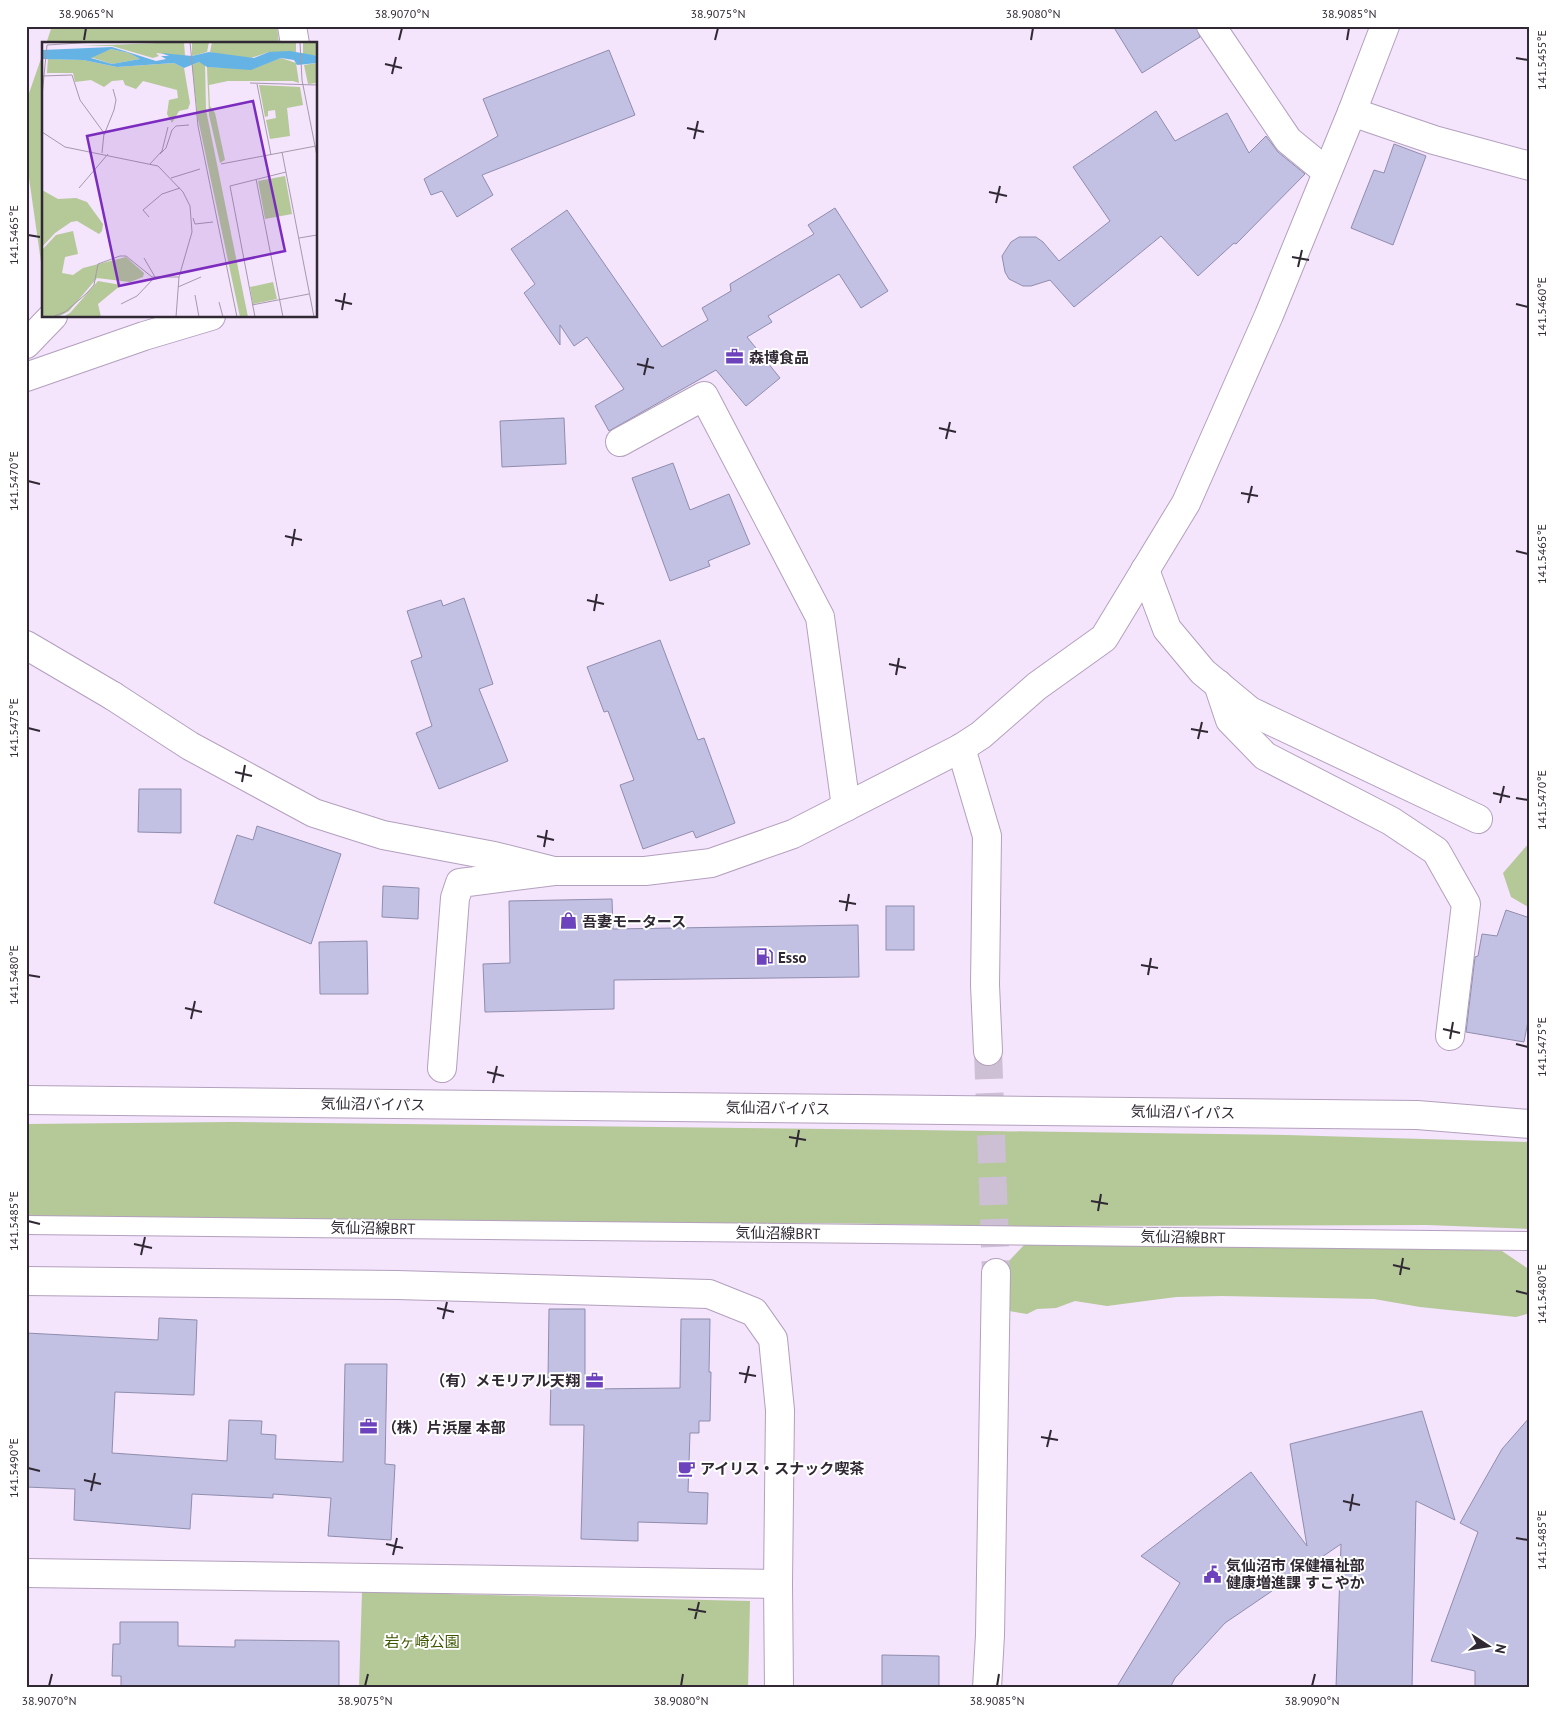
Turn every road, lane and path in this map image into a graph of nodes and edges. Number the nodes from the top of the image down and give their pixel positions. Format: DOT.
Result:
graph roads {
  1 [pos="292,26"];
  2 [pos="1211,26"];
  3 [pos="1385,26"];
  4 [pos="295,42"];
  5 [pos="1352,112"];
  6 [pos="1525,167"];
  7 [pos="1327,172"];
  8 [pos="51,318"];
  9 [pos="204,318"];
  10 [pos="26,344"];
  11 [pos="26,377"];
  12 [pos="620,442"];
  13 [pos="1145,570"];
  14 [pos="26,645"];
  15 [pos="1218,684"];
  16 [pos="961,748"];
  17 [pos="846,807"];
  18 [pos="1478,819"];
  19 [pos="554,871"];
  20 [pos="1450,1036"];
  21 [pos="988,1051"];
  22 [pos="442,1068"];
  23 [pos="26,1100"];
  24 [pos="1530,1124"];
  25 [pos="26,1224"];
  26 [pos="1530,1241"];
  27 [pos="996,1273"];
  28 [pos="26,1281"];
  29 [pos="26,1573"];
  30 [pos="778,1584"];
  31 [pos="779,1688"];
  32 [pos="987,1688"];
  1 -- 4 [label="main road"];
  2 -- 7 [label="main road"];
  3 -- 5 [label="main road"];
  5 -- 6 [label="main road"];
  5 -- 7 [label="main road"];
  7 -- 13 [label="main road"];
  8 -- 10 [label="main road"];
  9 -- 11 [label="main road"];
  12 -- 17 [label="main road"];
  13 -- 15 [label="main road"];
  13 -- 16 [label="main road"];
  14 -- 19 [label="main road"];
  15 -- 18 [label="main road"];
  15 -- 20 [label="main road"];
  16 -- 17 [label="main road"];
  16 -- 21 [label="main road"];
  17 -- 19 [label="main road"];
  19 -- 22 [label="main road"];
  23 -- 24 [label="main road, 気仙沼バイパス"];
  25 -- 26 [label="lane, 気仙沼線BRT"];
  27 -- 32 [label="main road"];
  28 -- 30 [label="main road"];
  29 -- 30 [label="main road"];
  30 -- 31 [label="main road"];
}
